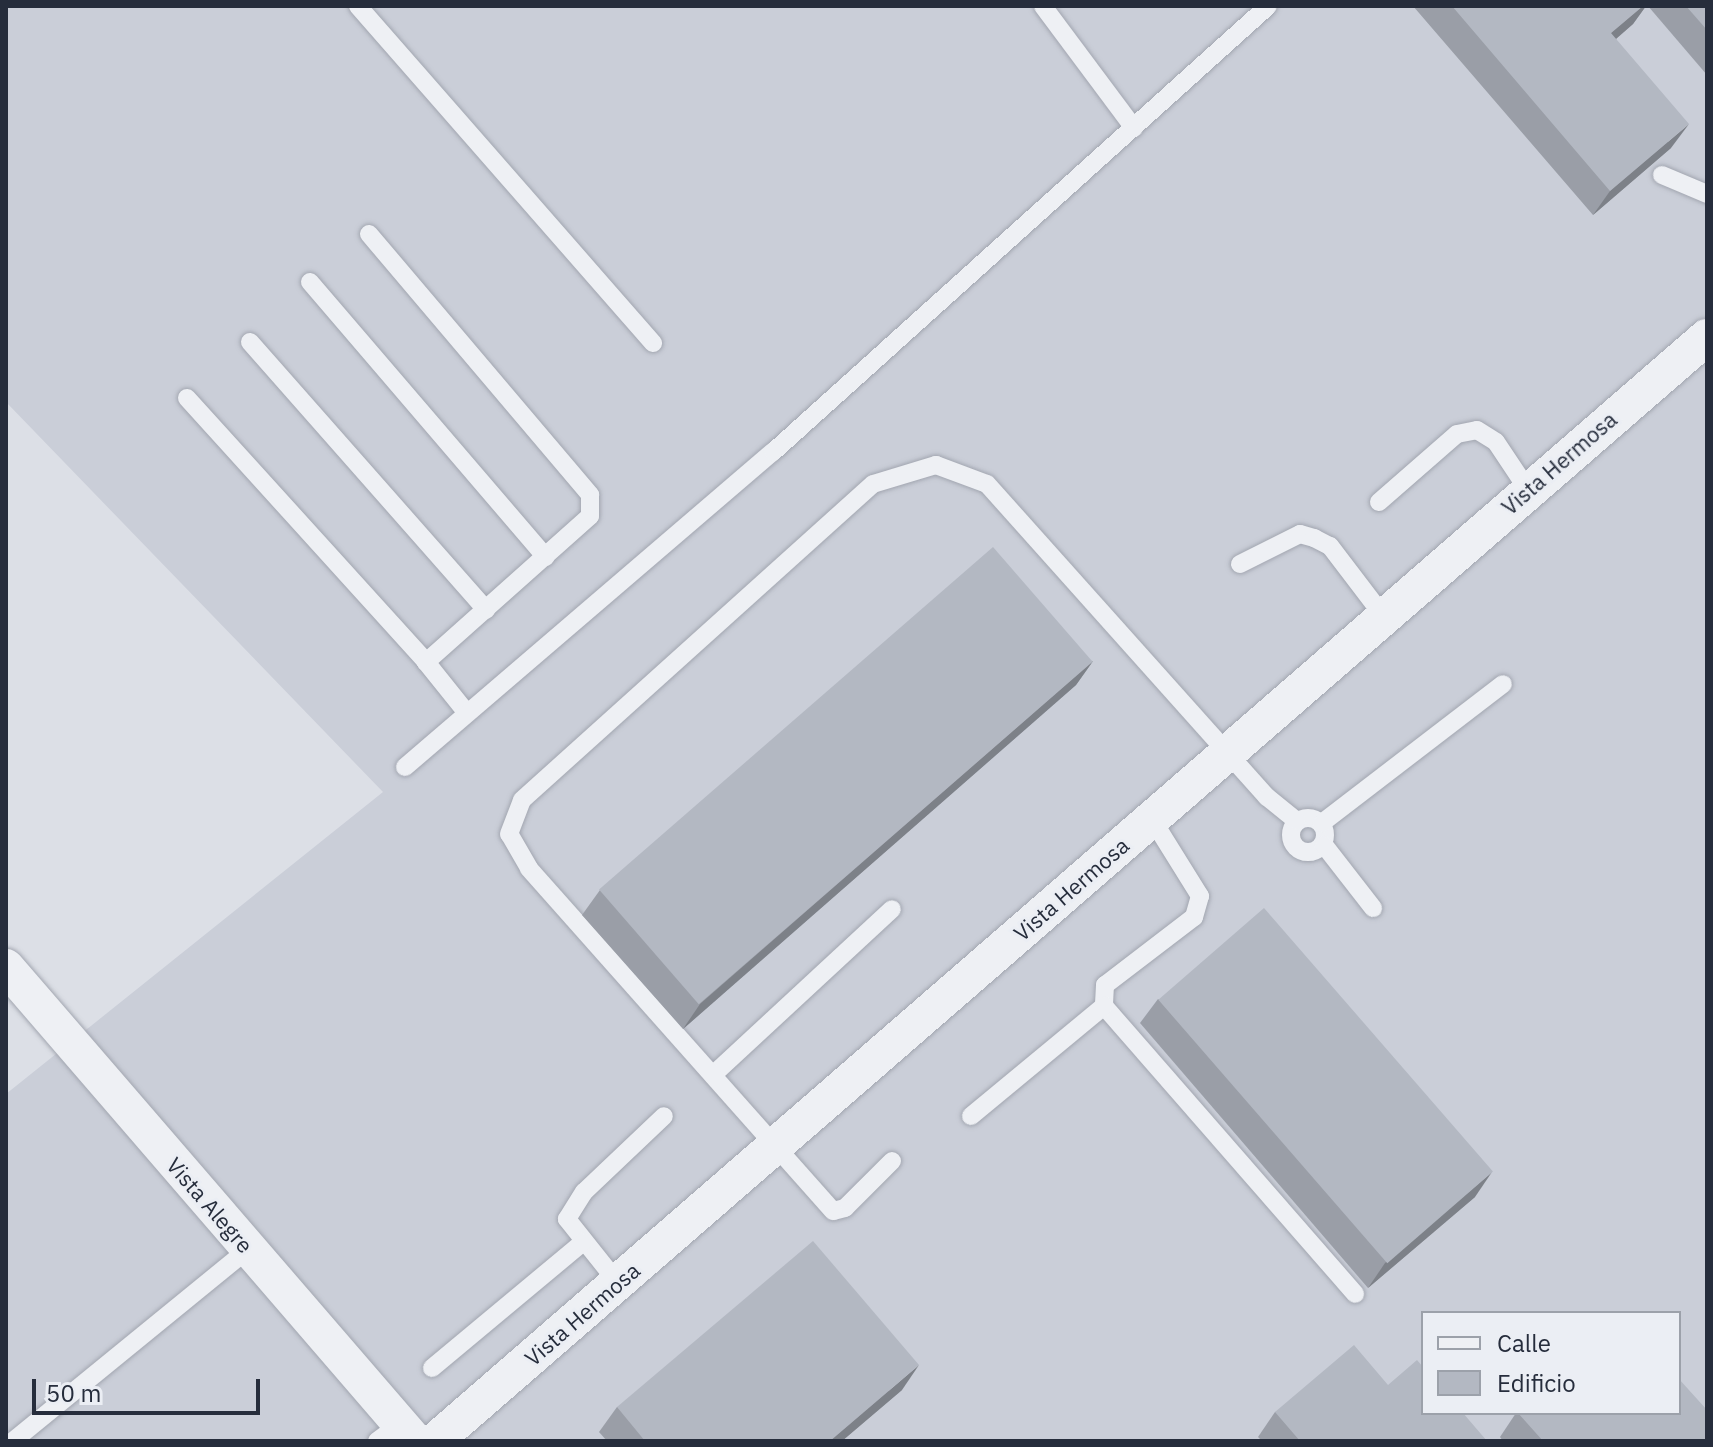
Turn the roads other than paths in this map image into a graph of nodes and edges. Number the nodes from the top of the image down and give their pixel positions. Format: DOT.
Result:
graph roads {
  1 [pos="358,6"];
  2 [pos="1043,6"];
  3 [pos="1268,6"];
  4 [pos="1134,128"];
  5 [pos="1662,175"];
  6 [pos="1707,194"];
  7 [pos="369,234"];
  8 [pos="310,282"];
  9 [pos="1707,337"];
  10 [pos="250,342"];
  11 [pos="653,343"];
  12 [pos="187,398"];
  13 [pos="1528,490"];
  14 [pos="1379,502"];
  15 [pos="546,557"];
  16 [pos="1240,564"];
  17 [pos="486,610"];
  18 [pos="1384,617"];
  19 [pos="426,662"];
  20 [pos="1503,684"];
  21 [pos="466,712"];
  22 [pos="1231,751"];
  23 [pos="405,767"];
  24 [pos="1152,819"];
  25 [pos="1297,821"];
  26 [pos="1322,823"];
  27 [pos="1324,845"];
  28 [pos="1373,908"];
  29 [pos="892,909"];
  30 [pos="6,967"];
  31 [pos="1104,1006"];
  32 [pos="715,1073"];
  33 [pos="664,1116"];
  34 [pos="971,1116"];
  35 [pos="775,1146"];
  36 [pos="892,1161"];
  37 [pos="583,1242"];
  38 [pos="248,1249"];
  39 [pos="618,1283"];
  40 [pos="1355,1294"];
  41 [pos="432,1368"];
  42 [pos="397,1436"];
  43 [pos="13,1441"];
  44 [pos="435,1441"];
  1 -- 11 [label="lane"];
  2 -- 4 [label="lane"];
  3 -- 4 [label="lane"];
  4 -- 21 [label="lane"];
  5 -- 6 [label="lane"];
  7 -- 15 [label="lane"];
  8 -- 15 [label="lane"];
  9 -- 13 [label="street, Vista Hermosa"];
  10 -- 17 [label="lane"];
  12 -- 19 [label="lane"];
  13 -- 14 [label="lane"];
  13 -- 18 [label="street, Vista Hermosa"];
  15 -- 17 [label="lane"];
  16 -- 18 [label="lane"];
  17 -- 19 [label="lane"];
  18 -- 22 [label="street, Vista Hermosa"];
  19 -- 21 [label="lane"];
  20 -- 26 [label="lane"];
  21 -- 23 [label="lane"];
  22 -- 24 [label="street, Vista Hermosa"];
  22 -- 25 [label="lane"];
  22 -- 32 [label="lane"];
  24 -- 31 [label="lane"];
  24 -- 35 [label="street, Vista Hermosa"];
  25 -- 26 [label="lane"];
  25 -- 27 [label="lane"];
  26 -- 27 [label="lane"];
  27 -- 28 [label="lane"];
  29 -- 32 [label="lane"];
  30 -- 38 [label="street, Vista Alegre"];
  31 -- 34 [label="lane"];
  31 -- 40 [label="lane"];
  32 -- 35 [label="lane"];
  33 -- 37 [label="lane"];
  35 -- 36 [label="lane"];
  35 -- 39 [label="street, Vista Hermosa"];
  37 -- 39 [label="lane"];
  37 -- 41 [label="lane"];
  38 -- 42 [label="street, Vista Alegre"];
  38 -- 43 [label="lane"];
  39 -- 44 [label="street, Vista Hermosa"];
}
